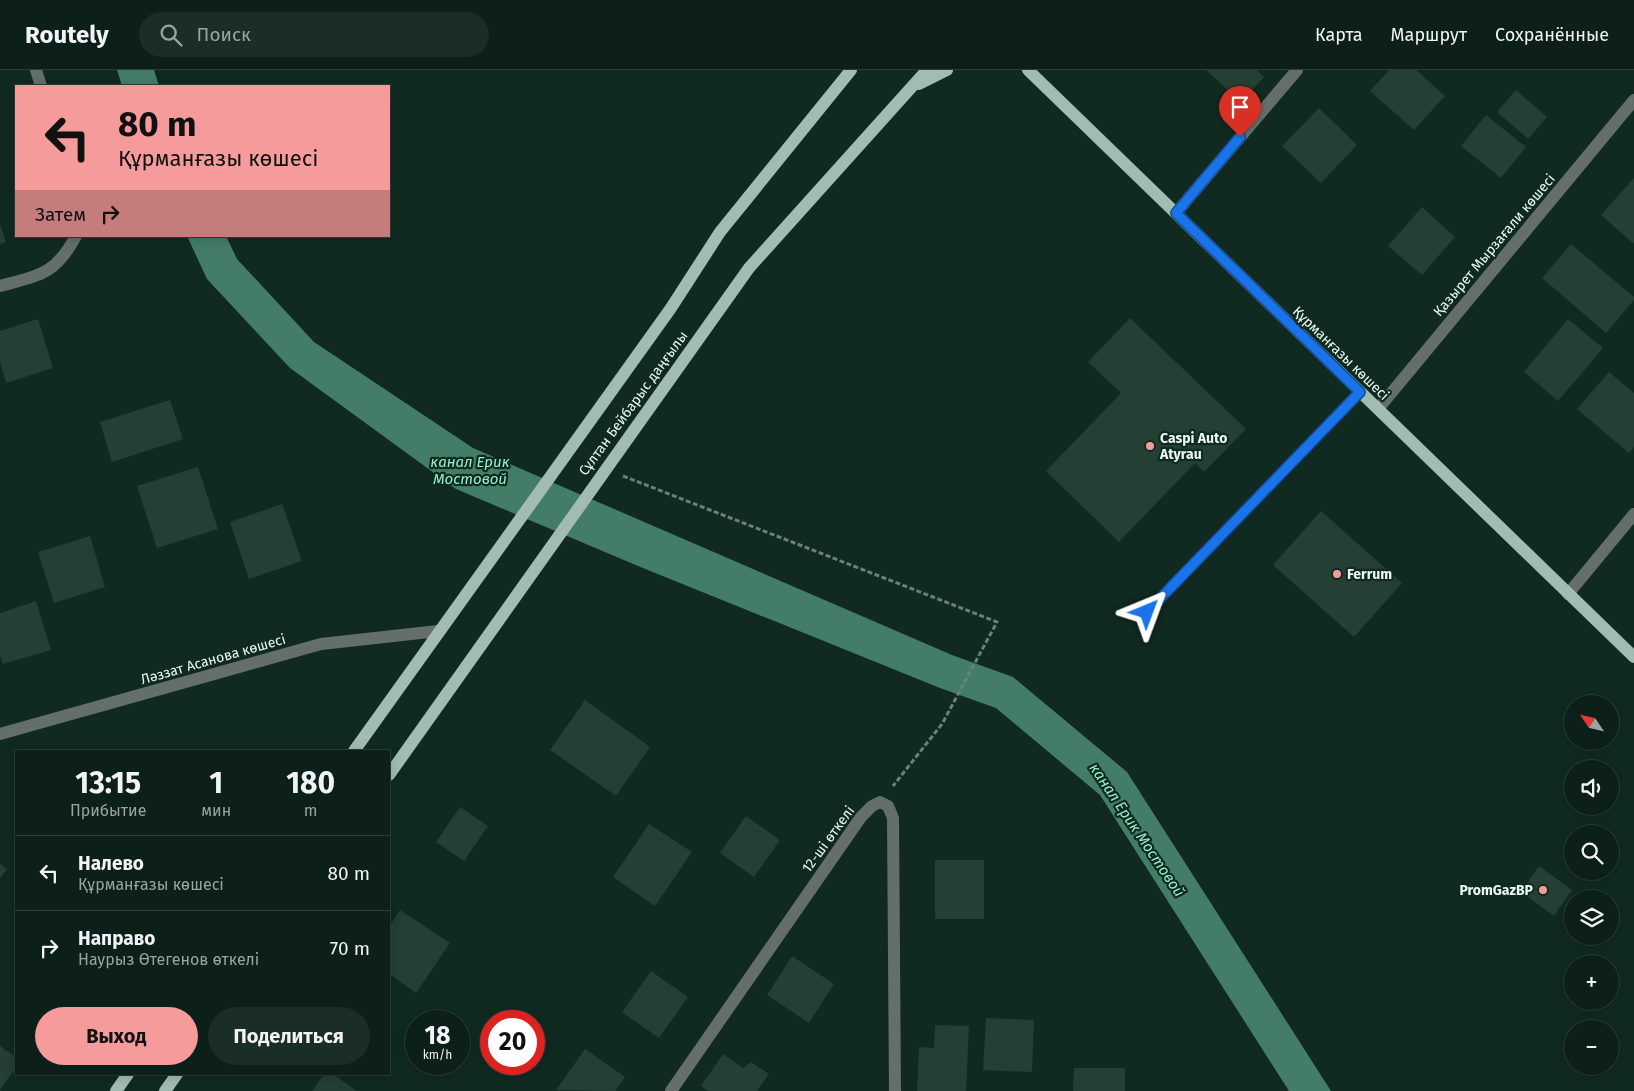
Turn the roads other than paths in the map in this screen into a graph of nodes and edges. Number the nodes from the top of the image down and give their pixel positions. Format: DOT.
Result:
graph roads {
  1 [pos="36,70"];
  2 [pos="852,70"];
  3 [pos="928,70"];
  4 [pos="947,70"];
  5 [pos="1297,70"];
  6 [pos="1028,71"];
  7 [pos="41,85"];
  8 [pos="912,88"];
  9 [pos="1634,100"];
  10 [pos="1176,213"];
  11 [pos="75,237"];
  12 [pos="0,286"];
  13 [pos="1360,392"];
  14 [pos="1378,409"];
  15 [pos="1634,514"];
  16 [pos="1568,594"];
  17 [pos="1147,612"];
  18 [pos="438,631"];
  19 [pos="1634,657"];
  20 [pos="0,734"];
  21 [pos="355,750"];
  22 [pos="390,773"];
  23 [pos="127,1075"];
  24 [pos="176,1075"];
  25 [pos="116,1091"];
  26 [pos="165,1091"];
  27 [pos="671,1091"];
  28 [pos="894,1091"];
  1 -- 7 [label="street"];
  2 -- 18 [label="main road, Сұлтан Бейбарыс даңғылы"];
  3 -- 8 [label="main road, Сұлтан Бейбарыс даңғылы"];
  4 -- 8 [label="main road"];
  5 -- 10 [label="street"];
  6 -- 10 [label="main road, Құрманғазы көшесі"];
  8 -- 22 [label="main road, Сұлтан Бейбарыс даңғылы"];
  9 -- 14 [label="street, Қазырет Мырзағали көшесі"];
  10 -- 13 [label="main road, Құрманғазы көшесі"];
  11 -- 12 [label="street"];
  13 -- 14 [label="main road, Құрманғазы көшесі"];
  13 -- 17 [label="lane"];
  14 -- 16 [label="main road, Құрманғазы көшесі"];
  15 -- 16 [label="street"];
  16 -- 19 [label="main road, Құрманғазы көшесі"];
  18 -- 20 [label="street, Ләззат Асанова көшесі"];
  18 -- 21 [label="main road, Сұлтан Бейбарыс даңғылы"];
  23 -- 25 [label="main road"];
  24 -- 26 [label="main road"];
  27 -- 28 [label="street, 12-ші өткелі"];
}
